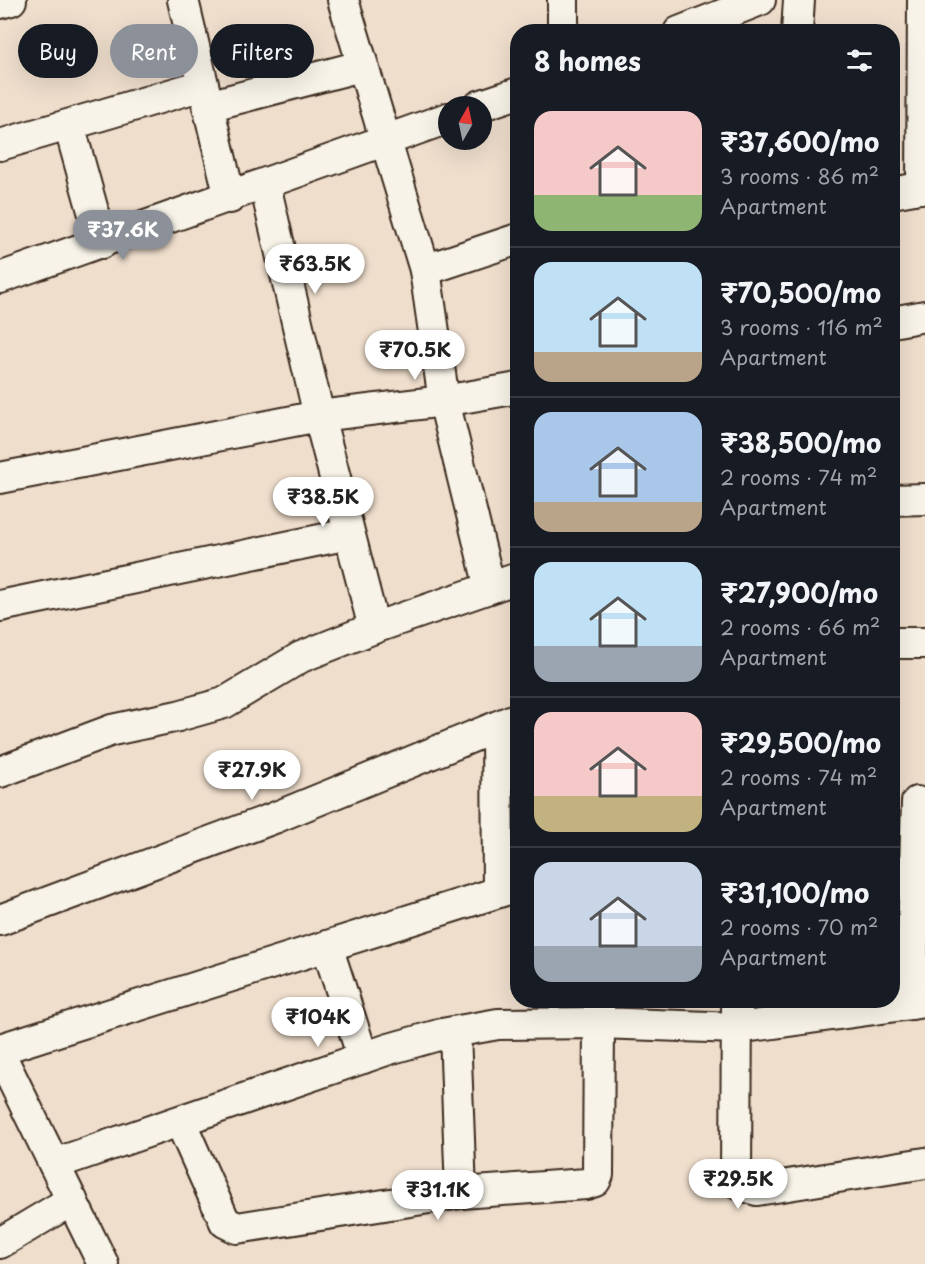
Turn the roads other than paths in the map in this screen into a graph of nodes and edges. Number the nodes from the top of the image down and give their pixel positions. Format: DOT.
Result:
graph roads {
  1 [pos="10,0"];
  2 [pos="183,0"];
  3 [pos="344,0"];
  4 [pos="563,0"];
  5 [pos="760,0"];
  6 [pos="799,0"];
  7 [pos="923,0"];
  8 [pos="0,3"];
  9 [pos="723,7"];
  10 [pos="563,24"];
  11 [pos="693,24"];
  12 [pos="798,24"];
  13 [pos="361,66"];
  14 [pos="206,96"];
  15 [pos="510,96"];
  16 [pos="492,102"];
  17 [pos="438,122"];
  18 [pos="69,125"];
  19 [pos="386,140"];
  20 [pos="0,145"];
  21 [pos="265,185"];
  22 [pos="923,187"];
  23 [pos="900,191"];
  24 [pos="230,198"];
  25 [pos="510,242"];
  26 [pos="102,243"];
  27 [pos="425,270"];
  28 [pos="0,278"];
  29 [pos="925,316"];
  30 [pos="900,321"];
  31 [pos="510,389"];
  32 [pos="444,401"];
  33 [pos="319,416"];
  34 [pos="0,478"];
  35 [pos="900,500"];
  36 [pos="925,500"];
  37 [pos="349,534"];
  38 [pos="510,581"];
  39 [pos="490,588"];
  40 [pos="0,606"];
  41 [pos="374,628"];
  42 [pos="900,643"];
  43 [pos="925,643"];
  44 [pos="507,722"];
  45 [pos="0,772"];
  46 [pos="911,802"];
  47 [pos="508,889"];
  48 [pos="0,920"];
  49 [pos="327,946"];
  50 [pos="918,1003"];
  51 [pos="900,1004"];
  52 [pos="836,1008"];
  53 [pos="599,1012"];
  54 [pos="737,1014"];
  55 [pos="455,1032"];
  56 [pos="0,1049"];
  57 [pos="0,1054"];
  58 [pos="363,1058"];
  59 [pos="180,1121"];
  60 [pos="925,1163"];
  61 [pos="54,1164"];
  62 [pos="461,1193"];
  63 [pos="72,1200"];
  64 [pos="0,1243"];
  65 [pos="104,1264"];
  1 -- 8 [label="street"];
  2 -- 14 [label="street"];
  3 -- 13 [label="street"];
  4 -- 10 [label="street"];
  5 -- 9 [label="street"];
  6 -- 12 [label="street"];
  7 -- 22 [label="street"];
  9 -- 11 [label="street"];
  13 -- 14 [label="street"];
  13 -- 19 [label="street"];
  14 -- 18 [label="street"];
  14 -- 24 [label="street"];
  15 -- 16 [label="street"];
  17 -- 19 [label="street"];
  18 -- 20 [label="street"];
  18 -- 26 [label="street"];
  19 -- 21 [label="street"];
  19 -- 27 [label="street"];
  21 -- 24 [label="street"];
  21 -- 33 [label="street"];
  22 -- 23 [label="street"];
  24 -- 26 [label="street"];
  25 -- 27 [label="street"];
  26 -- 28 [label="street"];
  27 -- 32 [label="street"];
  29 -- 30 [label="street"];
  31 -- 32 [label="street"];
  32 -- 33 [label="street"];
  32 -- 39 [label="street"];
  33 -- 34 [label="street"];
  33 -- 37 [label="street"];
  35 -- 36 [label="street"];
  37 -- 40 [label="street"];
  37 -- 41 [label="street"];
  38 -- 39 [label="street"];
  39 -- 41 [label="street"];
  41 -- 45 [label="street"];
  42 -- 43 [label="street"];
  44 -- 47 [label="street"];
  44 -- 48 [label="street"];
  46 -- 50 [label="street"];
  47 -- 49 [label="street"];
  49 -- 56 [label="street"];
  49 -- 58 [label="street"];
  50 -- 51 [label="street"];
  52 -- 54 [label="street"];
  53 -- 54 [label="street"];
  53 -- 55 [label="street"];
  53 -- 62 [label="street"];
  54 -- 60 [label="street"];
  55 -- 58 [label="street"];
  55 -- 62 [label="street"];
  57 -- 61 [label="street"];
  58 -- 59 [label="street"];
  59 -- 61 [label="street"];
  59 -- 62 [label="street"];
  61 -- 63 [label="street"];
  63 -- 64 [label="street"];
  63 -- 65 [label="street"];
}
